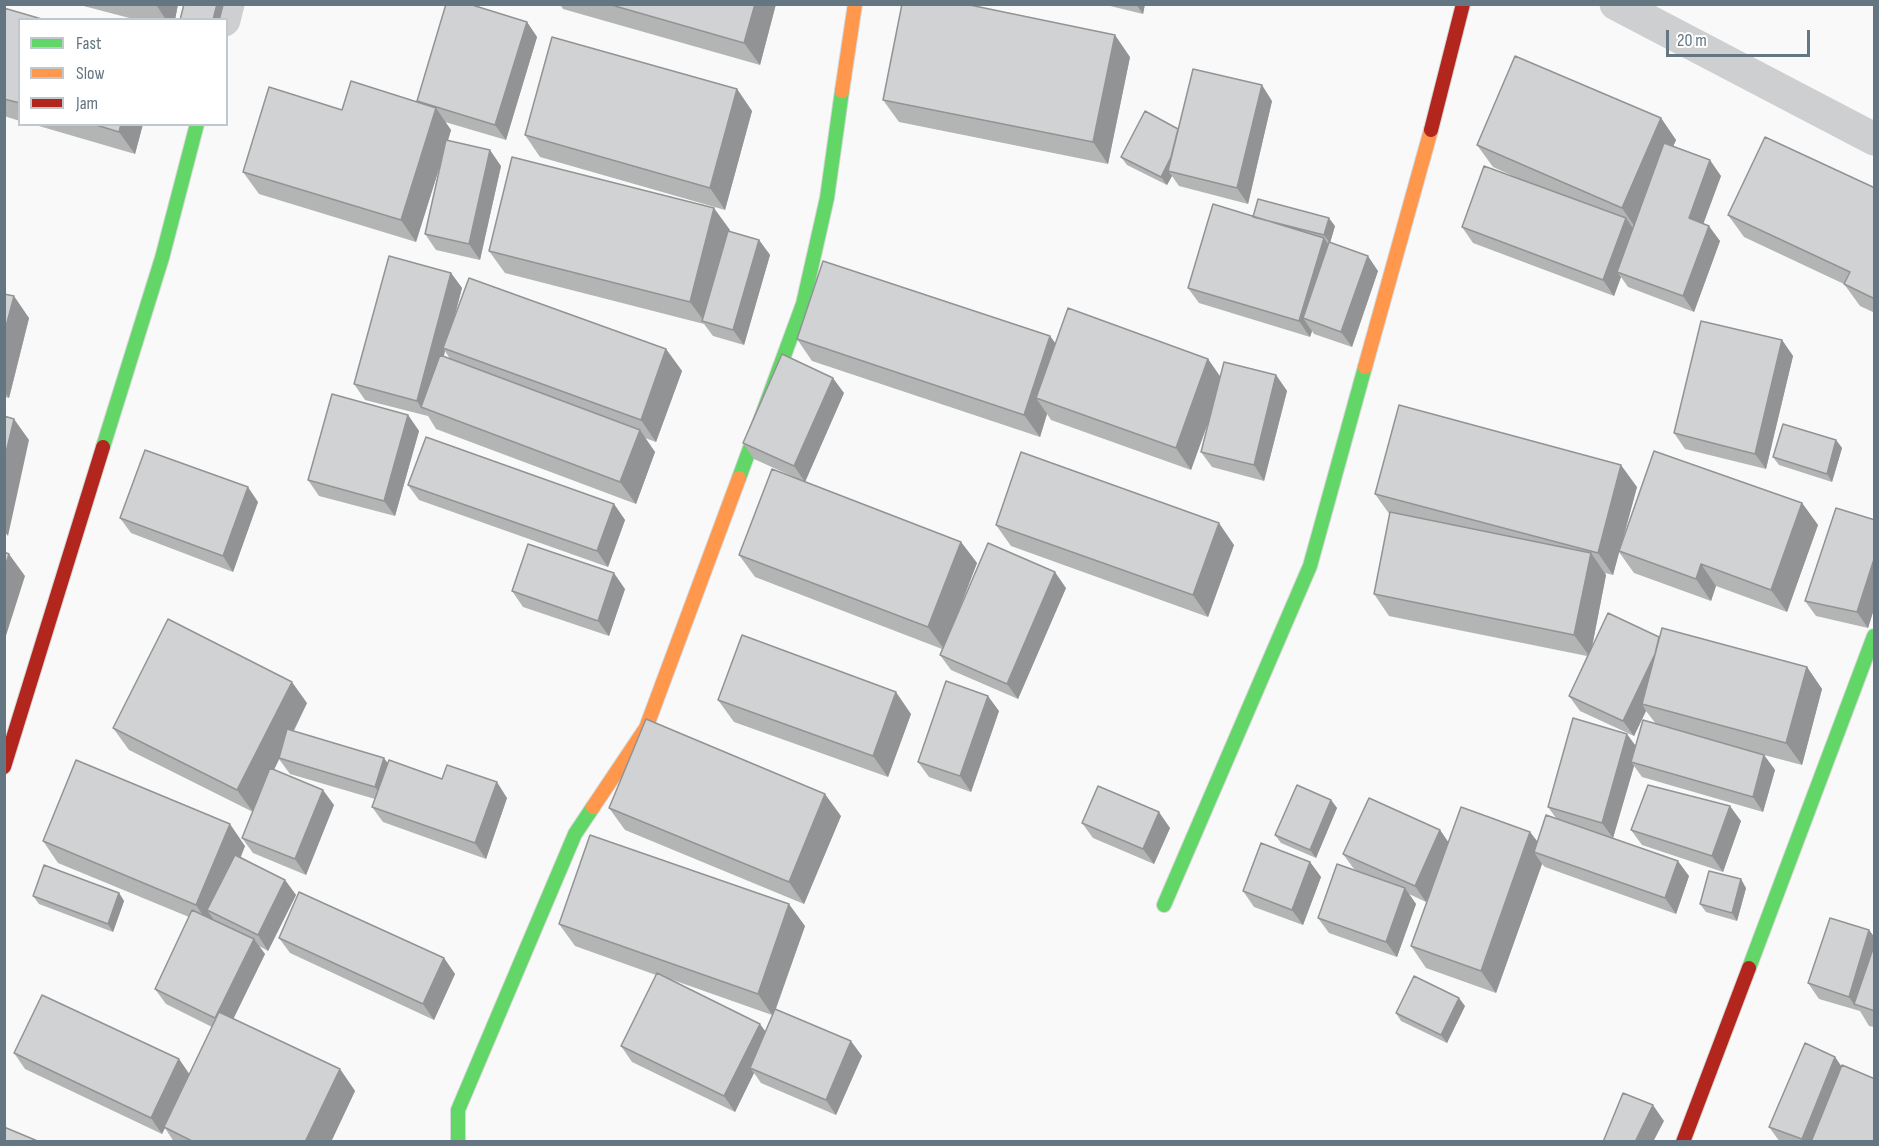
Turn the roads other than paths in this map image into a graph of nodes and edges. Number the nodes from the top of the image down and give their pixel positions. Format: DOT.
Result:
graph roads {
  1 [pos="855,4"];
  2 [pos="1463,4"];
  3 [pos="1616,4"];
  4 [pos="196,126"];
  5 [pos="1875,139"];
  6 [pos="1875,636"];
  7 [pos="4,767"];
  8 [pos="1164,905"];
  9 [pos="458,1142"];
  10 [pos="1683,1142"];
  1 -- 9 [label="street"];
  2 -- 8 [label="street"];
  3 -- 5 [label="street"];
  4 -- 7 [label="street"];
  6 -- 10 [label="street"];
}
